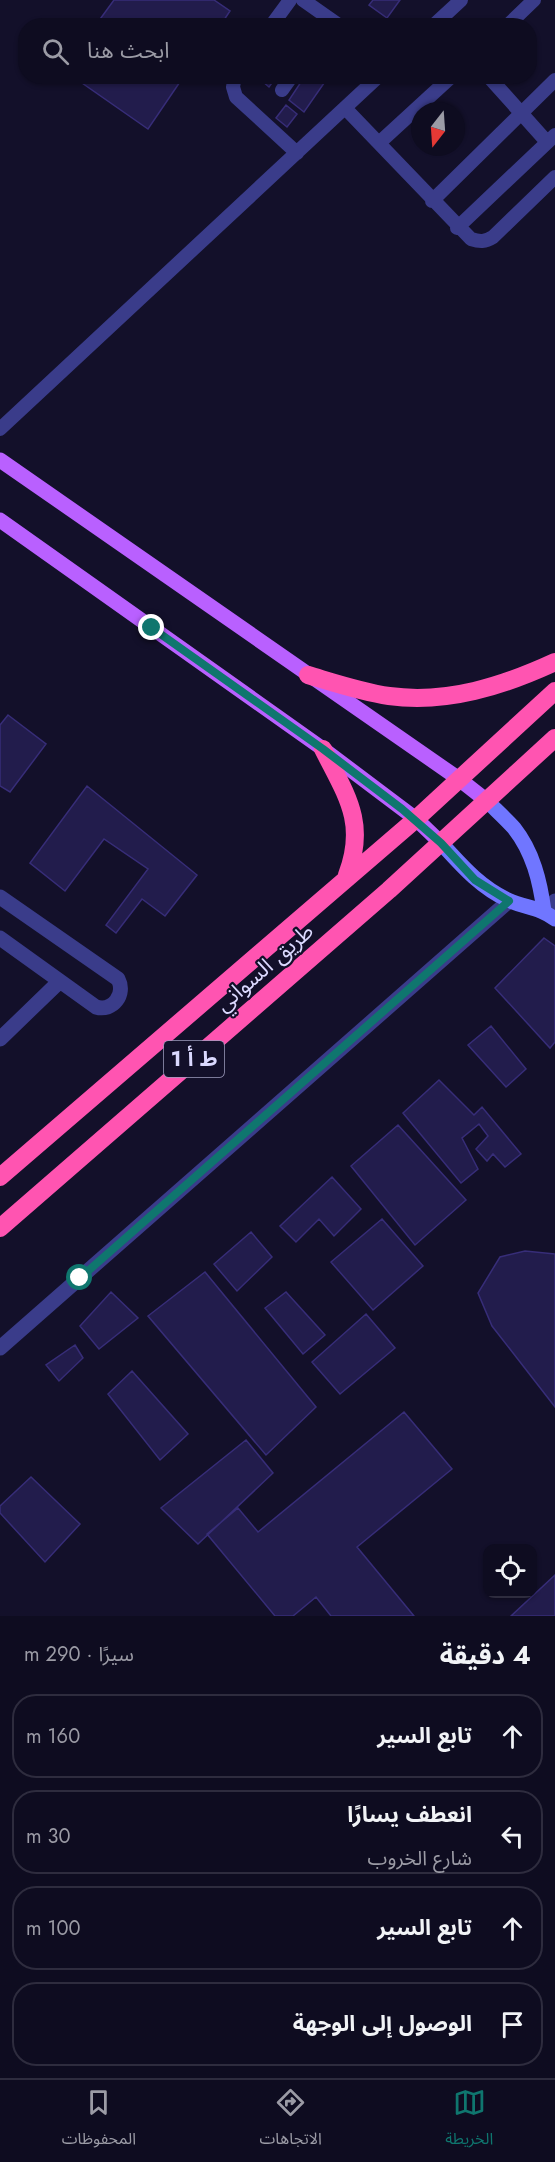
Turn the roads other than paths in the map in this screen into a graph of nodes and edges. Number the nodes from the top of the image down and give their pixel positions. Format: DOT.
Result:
graph roads {
  1 [pos="290,0"];
  2 [pos="303,0"];
  3 [pos="461,0"];
  4 [pos="534,0"];
  5 [pos="278,18"];
  6 [pos="326,18"];
  7 [pos="442,18"];
  8 [pos="515,18"];
  9 [pos="555,80"];
  10 [pos="234,84"];
  11 [pos="286,84"];
  12 [pos="370,84"];
  13 [pos="443,84"];
  14 [pos="495,84"];
  15 [pos="282,90"];
  16 [pos="345,108"];
  17 [pos="521,114"];
  18 [pos="551,138"];
  19 [pos="379,144"];
  20 [pos="297,153"];
  21 [pos="555,177"];
  22 [pos="432,201"];
  23 [pos="457,228"];
  24 [pos="0,429"];
  25 [pos="0,460"];
  26 [pos="0,520"];
  27 [pos="555,662"];
  28 [pos="308,675"];
  29 [pos="555,691"];
  30 [pos="555,738"];
  31 [pos="323,749"];
  32 [pos="459,779"];
  33 [pos="488,801"];
  34 [pos="416,819"];
  35 [pos="441,843"];
  36 [pos="346,877"];
  37 [pos="0,897"];
  38 [pos="509,901"];
  39 [pos="551,910"];
  40 [pos="0,938"];
  41 [pos="59,982"];
  42 [pos="0,1040"];
  43 [pos="0,1177"];
  44 [pos="0,1228"];
  45 [pos="0,1348"];
  1 -- 5 [label="lane"];
  2 -- 6 [label="lane"];
  3 -- 7 [label="lane"];
  4 -- 8 [label="lane"];
  9 -- 17 [label="lane"];
  10 -- 20 [label="lane"];
  11 -- 15 [label="lane"];
  12 -- 16 [label="lane"];
  13 -- 19 [label="lane"];
  14 -- 17 [label="lane"];
  16 -- 19 [label="lane"];
  16 -- 20 [label="lane"];
  17 -- 18 [label="lane"];
  17 -- 22 [label="lane"];
  18 -- 23 [label="lane"];
  19 -- 22 [label="lane"];
  20 -- 24 [label="lane"];
  21 -- 23 [label="lane"];
  22 -- 23 [label="lane"];
  25 -- 28 [label="main road"];
  26 -- 31 [label="main road"];
  27 -- 28 [label="highway"];
  28 -- 32 [label="main road"];
  29 -- 32 [label="highway, طريق السواني / ط أ 1"];
  30 -- 33 [label="highway, طريق السواني / ط أ 1"];
  31 -- 34 [label="main road"];
  31 -- 36 [label="highway"];
  32 -- 33 [label="main road"];
  32 -- 34 [label="highway, طريق السواني / ط أ 1"];
  33 -- 35 [label="highway, طريق السواني / ط أ 1"];
  33 -- 39 [label="main road"];
  34 -- 35 [label="main road"];
  34 -- 36 [label="highway, طريق السواني / ط أ 1"];
  35 -- 38 [label="main road"];
  35 -- 44 [label="highway, طريق السواني / ط أ 1"];
  36 -- 43 [label="highway, طريق السواني / ط أ 1"];
  37 -- 41 [label="street"];
  38 -- 39 [label="main road"];
  38 -- 45 [label="street"];
  40 -- 41 [label="street"];
  41 -- 42 [label="street"];
}
